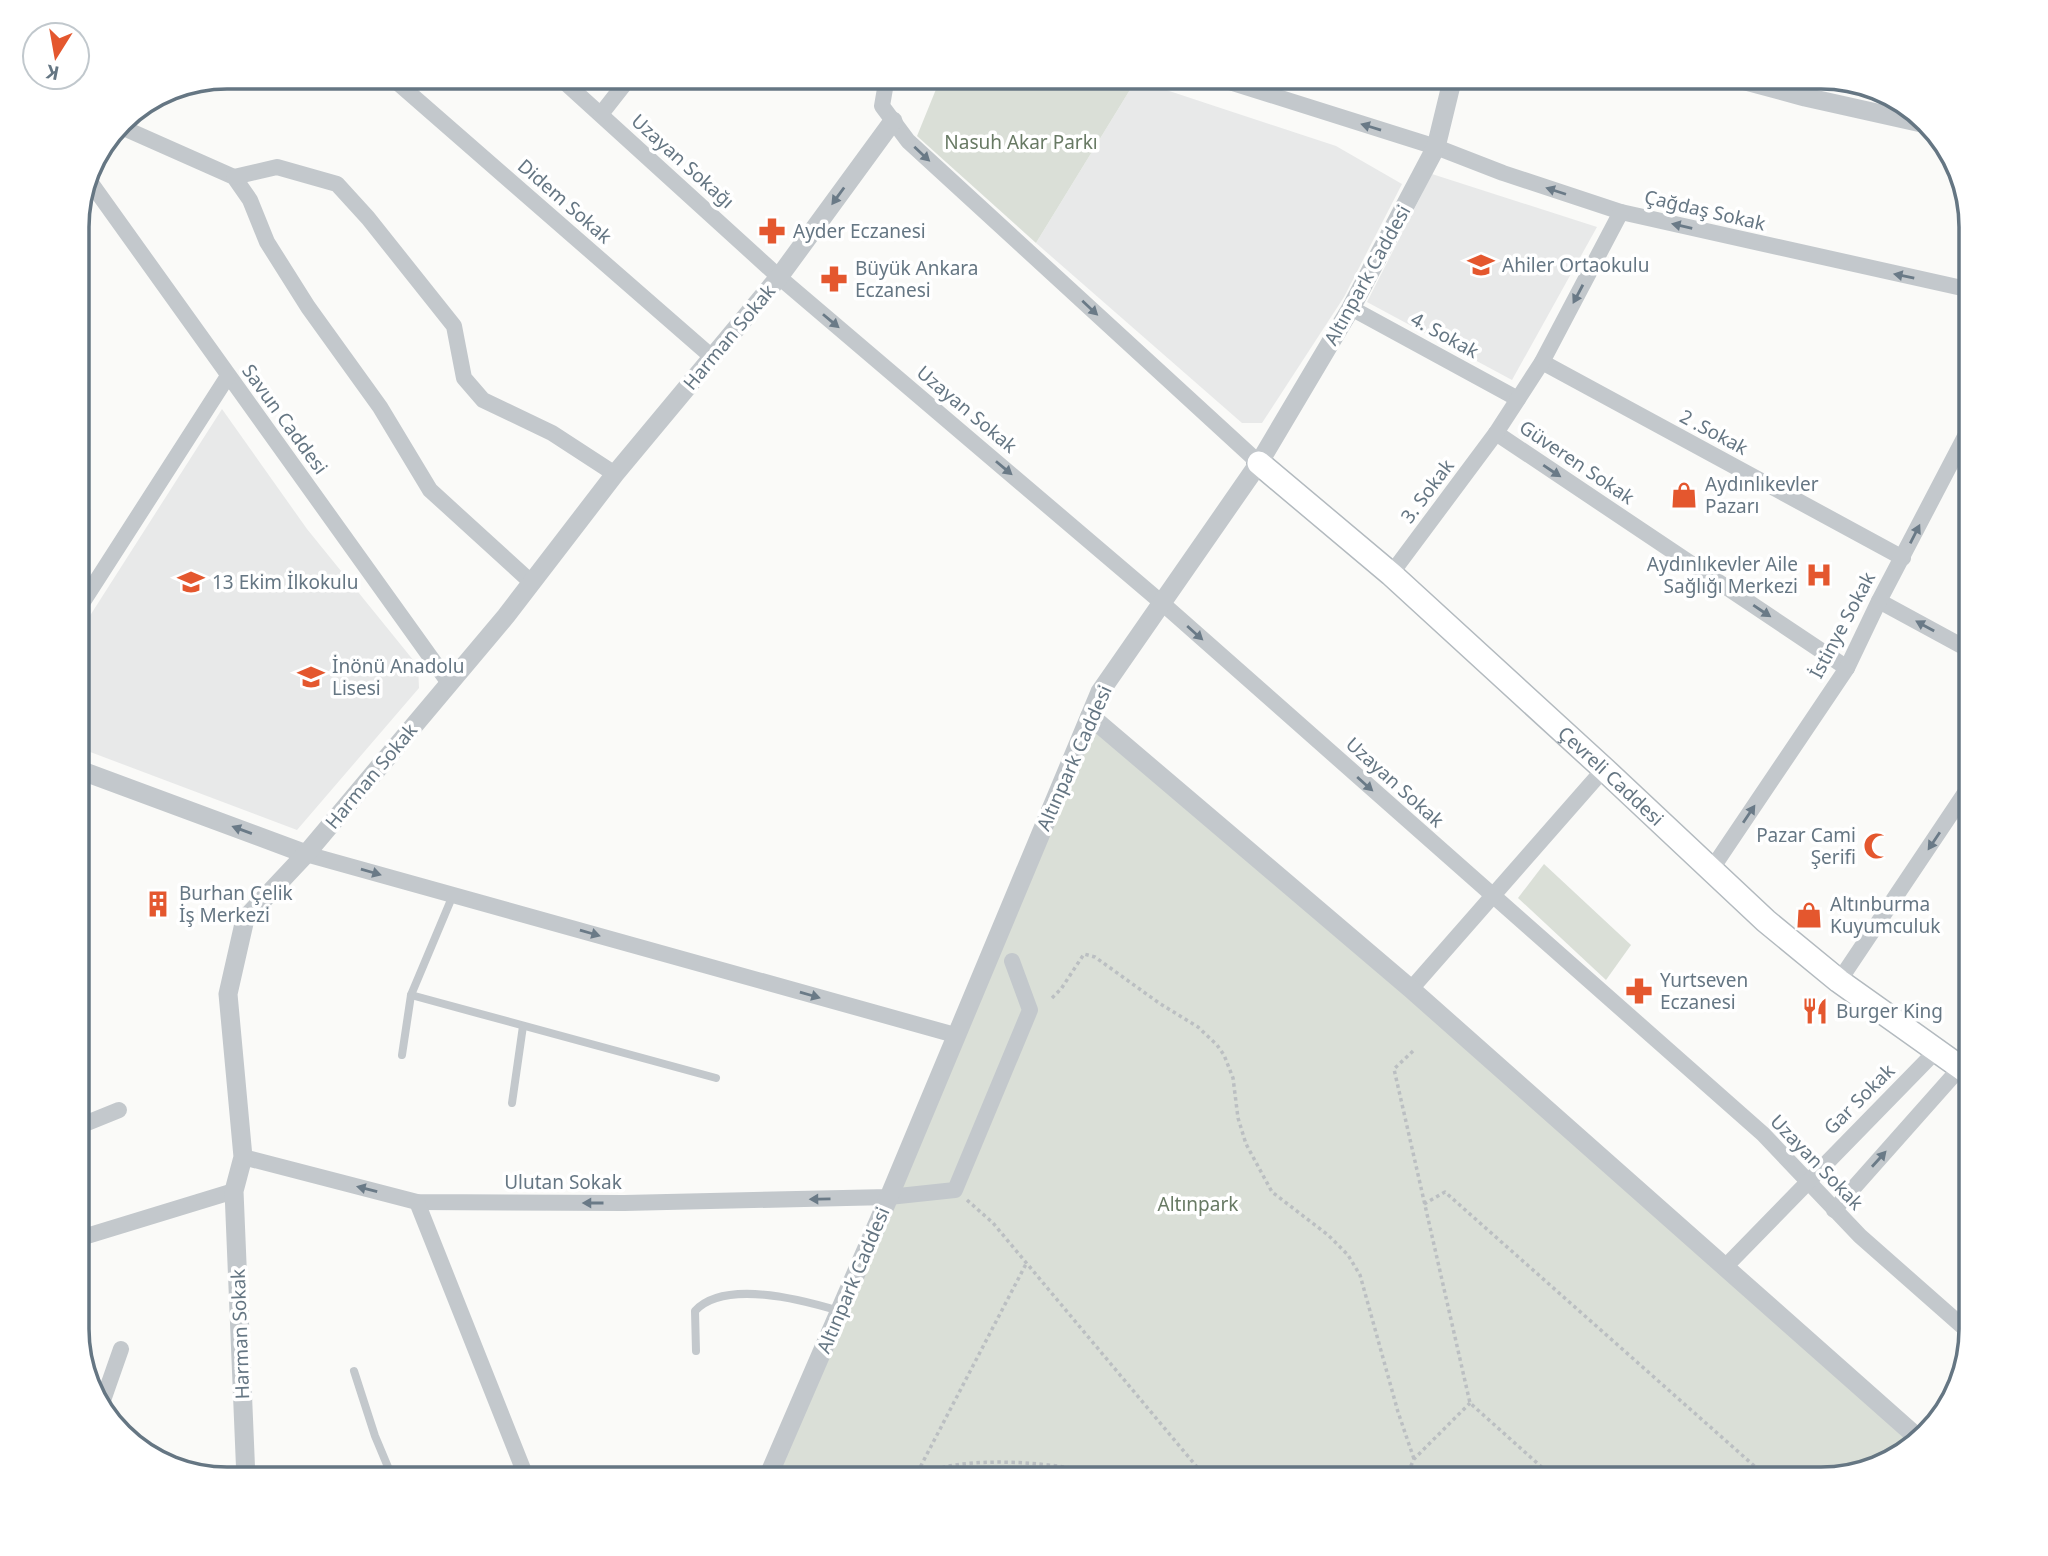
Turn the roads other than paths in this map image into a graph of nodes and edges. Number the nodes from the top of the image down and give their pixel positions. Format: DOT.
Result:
graph roads {
  1 [pos="1253,89"];
  2 [pos="1450,89"];
  3 [pos="1776,89"];
  4 [pos="406,90"];
  5 [pos="574,90"];
  6 [pos="620,90"];
  7 [pos="885,90"];
  8 [pos="601,114"];
  9 [pos="1908,120"];
  10 [pos="893,121"];
  11 [pos="128,132"];
  12 [pos="1436,147"];
  13 [pos="234,177"];
  14 [pos="95,189"];
  15 [pos="1621,212"];
  16 [pos="779,277"];
  17 [pos="1959,287"];
  18 [pos="1351,308"];
  19 [pos="712,357"];
  20 [pos="1542,362"];
  21 [pos="228,376"];
  22 [pos="1518,400"];
  23 [pos="1496,433"];
  24 [pos="1959,448"];
  25 [pos="1259,463"];
  26 [pos="615,474"];
  27 [pos="1903,558"];
  28 [pos="1391,574"];
  29 [pos="532,583"];
  30 [pos="90,591"];
  31 [pos="1879,601"];
  32 [pos="1162,603"];
  33 [pos="1959,645"];
  34 [pos="1847,667"];
  35 [pos="449,683"];
  36 [pos="1090,716"];
  37 [pos="1604,769"];
  38 [pos="90,774"];
  39 [pos="1959,802"];
  40 [pos="306,853"];
  41 [pos="1711,870"];
  42 [pos="453,895"];
  43 [pos="1491,896"];
  44 [pos="1012,961"];
  45 [pos="1839,981"];
  46 [pos="1410,989"];
  47 [pos="411,995"];
  48 [pos="523,1026"];
  49 [pos="955,1035"];
  50 [pos="1936,1051"];
  51 [pos="402,1055"];
  52 [pos="1959,1061"];
  53 [pos="1959,1074"];
  54 [pos="716,1078"];
  55 [pos="512,1103"];
  56 [pos="119,1110"];
  57 [pos="90,1122"];
  58 [pos="243,1157"];
  59 [pos="1807,1181"];
  60 [pos="234,1191"];
  61 [pos="889,1197"];
  62 [pos="417,1202"];
  63 [pos="1834,1210"];
  64 [pos="90,1235"];
  65 [pos="1725,1267"];
  66 [pos="839,1311"];
  67 [pos="1959,1323"];
  68 [pos="121,1349"];
  69 [pos="696,1350"];
  70 [pos="354,1371"];
  71 [pos="106,1393"];
  72 [pos="1912,1433"];
  73 [pos="246,1467"];
  74 [pos="388,1467"];
  75 [pos="523,1467"];
  76 [pos="772,1467"];
  12 -- 1 [label="street, Çağdaş Sokak, one-way"];
  2 -- 12 [label="street, Altınpark Caddesi"];
  3 -- 9 [label="street"];
  4 -- 19 [label="street, Didem Sokak"];
  5 -- 8 [label="street, Uzayan Sokağı"];
  6 -- 8 [label="street"];
  7 -- 10 [label="street"];
  8 -- 16 [label="street, Uzayan Sokağı"];
  10 -- 16 [label="street, Harman Sokak, one-way"];
  10 -- 25 [label="street, one-way"];
  11 -- 13 [label="street"];
  15 -- 12 [label="street, Çağdaş Sokak, one-way"];
  12 -- 18 [label="street, Altınpark Caddesi"];
  13 -- 26 [label="street"];
  13 -- 29 [label="street"];
  14 -- 21 [label="street, Savun Caddesi"];
  17 -- 15 [label="street, Çağdaş Sokak, one-way"];
  15 -- 20 [label="street, Güveren Sokak, one-way"];
  16 -- 19 [label="street, Harman Sokak"];
  16 -- 32 [label="street, Uzayan Sokak, one-way"];
  18 -- 22 [label="street, 4. Sokak"];
  18 -- 25 [label="street, Altınpark Caddesi"];
  19 -- 26 [label="street, Harman Sokak"];
  20 -- 22 [label="street, Güveren Sokak"];
  20 -- 27 [label="street, 2 .Sokak"];
  21 -- 30 [label="street"];
  21 -- 35 [label="street, Savun Caddesi"];
  22 -- 23 [label="street, Güveren Sokak"];
  23 -- 28 [label="street, 3. Sokak"];
  23 -- 34 [label="street, Güveren Sokak, one-way"];
  27 -- 24 [label="street, İstinye Sokak, one-way"];
  25 -- 28 [label="main road, Çevreli Caddesi"];
  25 -- 32 [label="street, Altınpark Caddesi"];
  26 -- 29 [label="street, Harman Sokak"];
  27 -- 31 [label="street, İstinye Sokak"];
  28 -- 37 [label="main road, Çevreli Caddesi"];
  29 -- 35 [label="street, Harman Sokak"];
  33 -- 31 [label="street, one-way"];
  31 -- 34 [label="street, İstinye Sokak"];
  32 -- 36 [label="street, Altınpark Caddesi"];
  32 -- 43 [label="street, Uzayan Sokak, one-way"];
  41 -- 34 [label="street, İstinye Sokak, one-way"];
  35 -- 40 [label="street, Harman Sokak"];
  36 -- 46 [label="street"];
  36 -- 49 [label="street, Altınpark Caddesi"];
  37 -- 41 [label="main road, Çevreli Caddesi"];
  37 -- 43 [label="street"];
  40 -- 38 [label="street, one-way"];
  39 -- 45 [label="street, one-way"];
  40 -- 42 [label="street, one-way"];
  40 -- 58 [label="street, Harman Sokak"];
  41 -- 45 [label="main road, Çevreli Caddesi"];
  42 -- 47 [label="lane"];
  42 -- 49 [label="street, one-way"];
  43 -- 46 [label="street"];
  43 -- 59 [label="street, Uzayan Sokak"];
  44 -- 61 [label="street, Ulutan Sokak"];
  45 -- 50 [label="main road, Çevreli Caddesi"];
  46 -- 65 [label="street"];
  47 -- 48 [label="lane"];
  47 -- 51 [label="lane"];
  48 -- 54 [label="lane"];
  48 -- 55 [label="lane"];
  49 -- 61 [label="street, Altınpark Caddesi"];
  50 -- 52 [label="main road, Çevreli Caddesi"];
  50 -- 59 [label="street, Gar Sokak"];
  63 -- 53 [label="street, one-way"];
  56 -- 57 [label="street"];
  58 -- 60 [label="street, Harman Sokak"];
  62 -- 58 [label="street, Ulutan Sokak, one-way"];
  59 -- 63 [label="street, Uzayan Sokak"];
  59 -- 65 [label="street, Gar Sokak"];
  60 -- 64 [label="street"];
  60 -- 73 [label="street, Harman Sokak"];
  61 -- 62 [label="street, Ulutan Sokak, one-way"];
  61 -- 66 [label="street, Altınpark Caddesi"];
  62 -- 75 [label="street"];
  63 -- 67 [label="street, Uzayan Sokak"];
  65 -- 72 [label="street"];
  66 -- 69 [label="lane"];
  66 -- 76 [label="street, Altınpark Caddesi"];
  68 -- 71 [label="street"];
  70 -- 74 [label="lane"];
}
